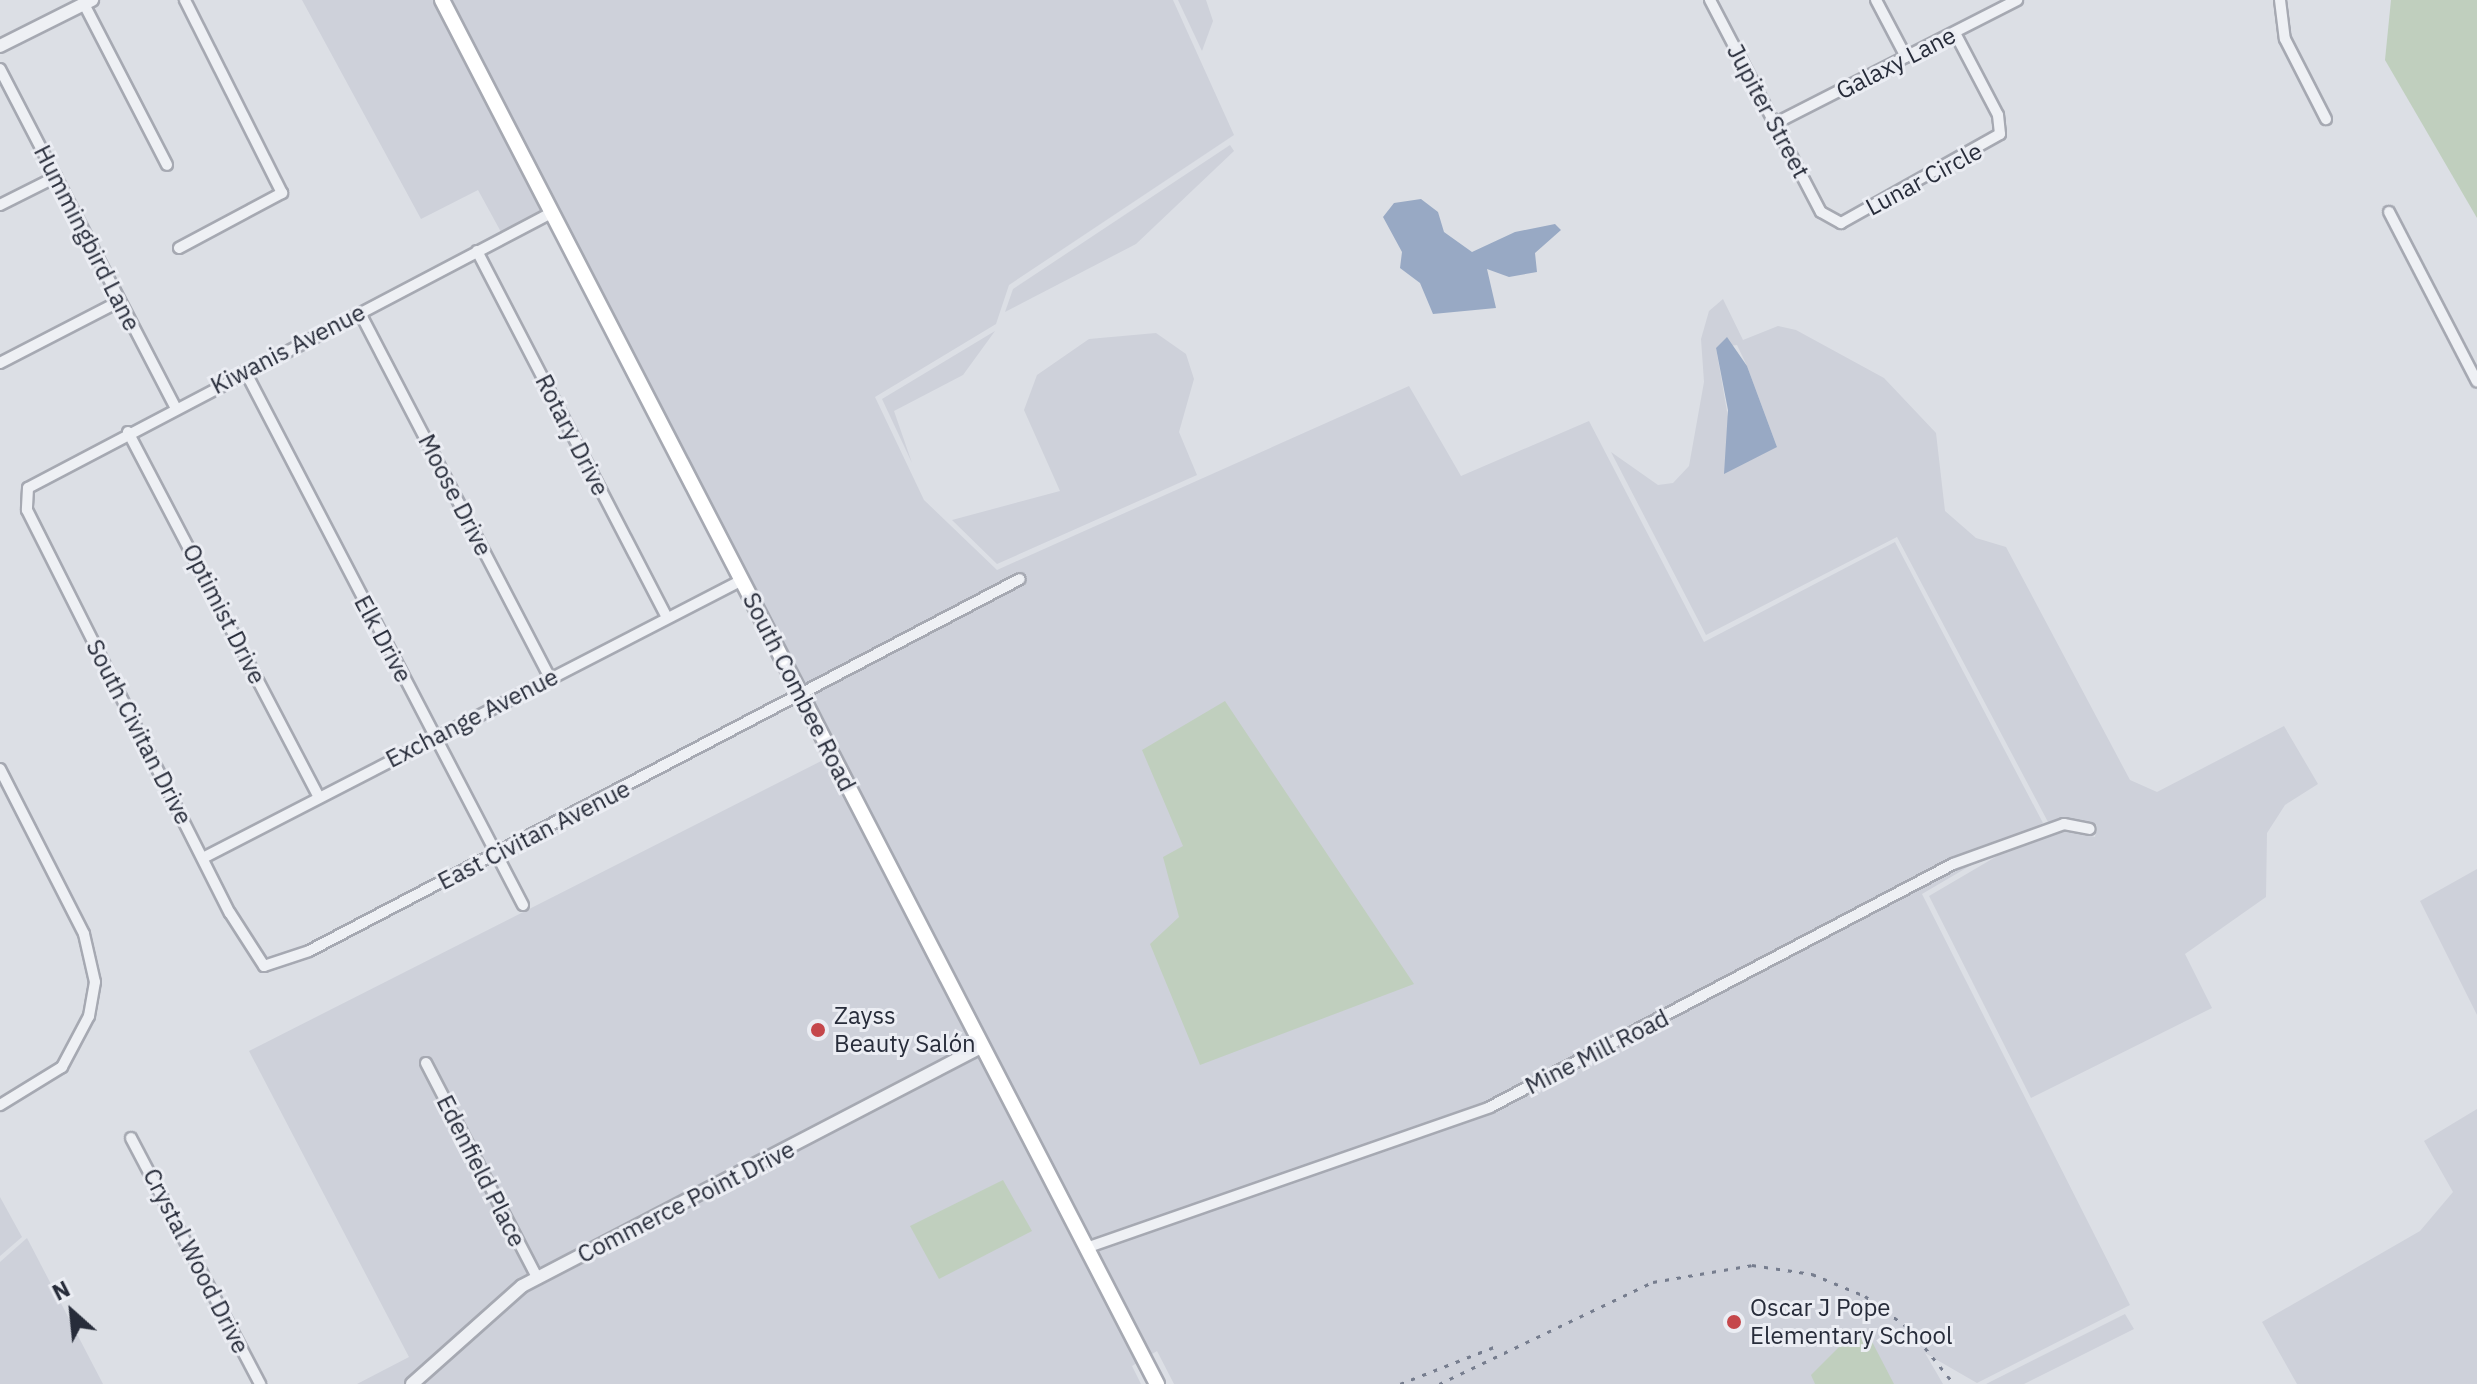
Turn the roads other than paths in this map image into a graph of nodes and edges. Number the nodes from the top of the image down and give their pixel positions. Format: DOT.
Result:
graph roads {
  1 [pos="185,0"];
  2 [pos="442,0"];
  3 [pos="1710,0"];
  4 [pos="1876,0"];
  5 [pos="2017,0"];
  6 [pos="2280,0"];
  7 [pos="88,2"];
  8 [pos="1955,33"];
  9 [pos="0,46"];
  10 [pos="1906,57"];
  11 [pos="0,69"];
  12 [pos="2326,119"];
  13 [pos="1774,124"];
  14 [pos="167,165"];
  15 [pos="56,177"];
  16 [pos="0,205"];
  17 [pos="553,212"];
  18 [pos="2389,212"];
  19 [pos="1829,220"];
  20 [pos="179,248"];
  21 [pos="477,251"];
  22 [pos="118,302"];
  23 [pos="360,313"];
  24 [pos="0,363"];
  25 [pos="245,371"];
  26 [pos="2477,382"];
  27 [pos="175,407"];
  28 [pos="128,432"];
  29 [pos="27,492"];
  30 [pos="1020,579"];
  31 [pos="742,580"];
  32 [pos="667,617"];
  33 [pos="550,678"];
  34 [pos="801,695"];
  35 [pos="437,737"];
  36 [pos="0,769"];
  37 [pos="319,797"];
  38 [pos="2090,829"];
  39 [pos="497,853"];
  40 [pos="203,858"];
  41 [pos="523,905"];
  42 [pos="264,966"];
  43 [pos="981,1047"];
  44 [pos="426,1063"];
  45 [pos="0,1105"];
  46 [pos="131,1138"];
  47 [pos="1086,1248"];
  48 [pos="537,1277"];
  49 [pos="260,1384"];
  50 [pos="412,1384"];
  51 [pos="1157,1384"];
  1 -- 20 [label="street"];
  2 -- 17 [label="main road, South Combee Road"];
  3 -- 13 [label="street, Jupiter Street"];
  4 -- 10 [label="street"];
  5 -- 8 [label="street, Galaxy Lane"];
  6 -- 12 [label="street"];
  7 -- 9 [label="street"];
  7 -- 14 [label="street"];
  8 -- 10 [label="street, Galaxy Lane"];
  8 -- 19 [label="street, Lunar Circle"];
  10 -- 13 [label="street, Galaxy Lane"];
  11 -- 15 [label="street, Hummingbird Lane"];
  13 -- 19 [label="street, Jupiter Street"];
  15 -- 16 [label="street"];
  15 -- 22 [label="street, Hummingbird Lane"];
  17 -- 21 [label="street, Kiwanis Avenue"];
  17 -- 31 [label="main road, South Combee Road"];
  18 -- 26 [label="street"];
  21 -- 23 [label="street, Kiwanis Avenue"];
  21 -- 32 [label="street, Rotary Drive"];
  22 -- 24 [label="street"];
  22 -- 27 [label="street, Hummingbird Lane"];
  23 -- 25 [label="street, Kiwanis Avenue"];
  23 -- 33 [label="street, Moose Drive"];
  25 -- 27 [label="street, Kiwanis Avenue"];
  25 -- 35 [label="street, Elk Drive"];
  27 -- 28 [label="street, Kiwanis Avenue"];
  28 -- 29 [label="street, Kiwanis Avenue"];
  28 -- 37 [label="street, Optimist Drive"];
  29 -- 40 [label="street, South Civitan Drive"];
  30 -- 34 [label="street, East Civitan Avenue"];
  31 -- 32 [label="street, Exchange Avenue"];
  31 -- 34 [label="main road, South Combee Road"];
  32 -- 33 [label="street, Exchange Avenue"];
  33 -- 35 [label="street, Exchange Avenue"];
  34 -- 39 [label="street, East Civitan Avenue"];
  34 -- 43 [label="main road, South Combee Road"];
  35 -- 37 [label="street, Exchange Avenue"];
  35 -- 39 [label="street, Elk Drive"];
  36 -- 45 [label="street"];
  37 -- 40 [label="street, Exchange Avenue"];
  38 -- 47 [label="street, Mine Mill Road"];
  39 -- 41 [label="street, Elk Drive"];
  39 -- 42 [label="street, East Civitan Avenue"];
  40 -- 42 [label="street, South Civitan Drive"];
  43 -- 47 [label="main road, South Combee Road"];
  43 -- 48 [label="street, Commerce Point Drive"];
  44 -- 48 [label="street, Edenfield Place"];
  46 -- 49 [label="street, Crystal Wood Drive"];
  47 -- 51 [label="main road, South Combee Road"];
  48 -- 50 [label="street, Commerce Point Drive"];
}
